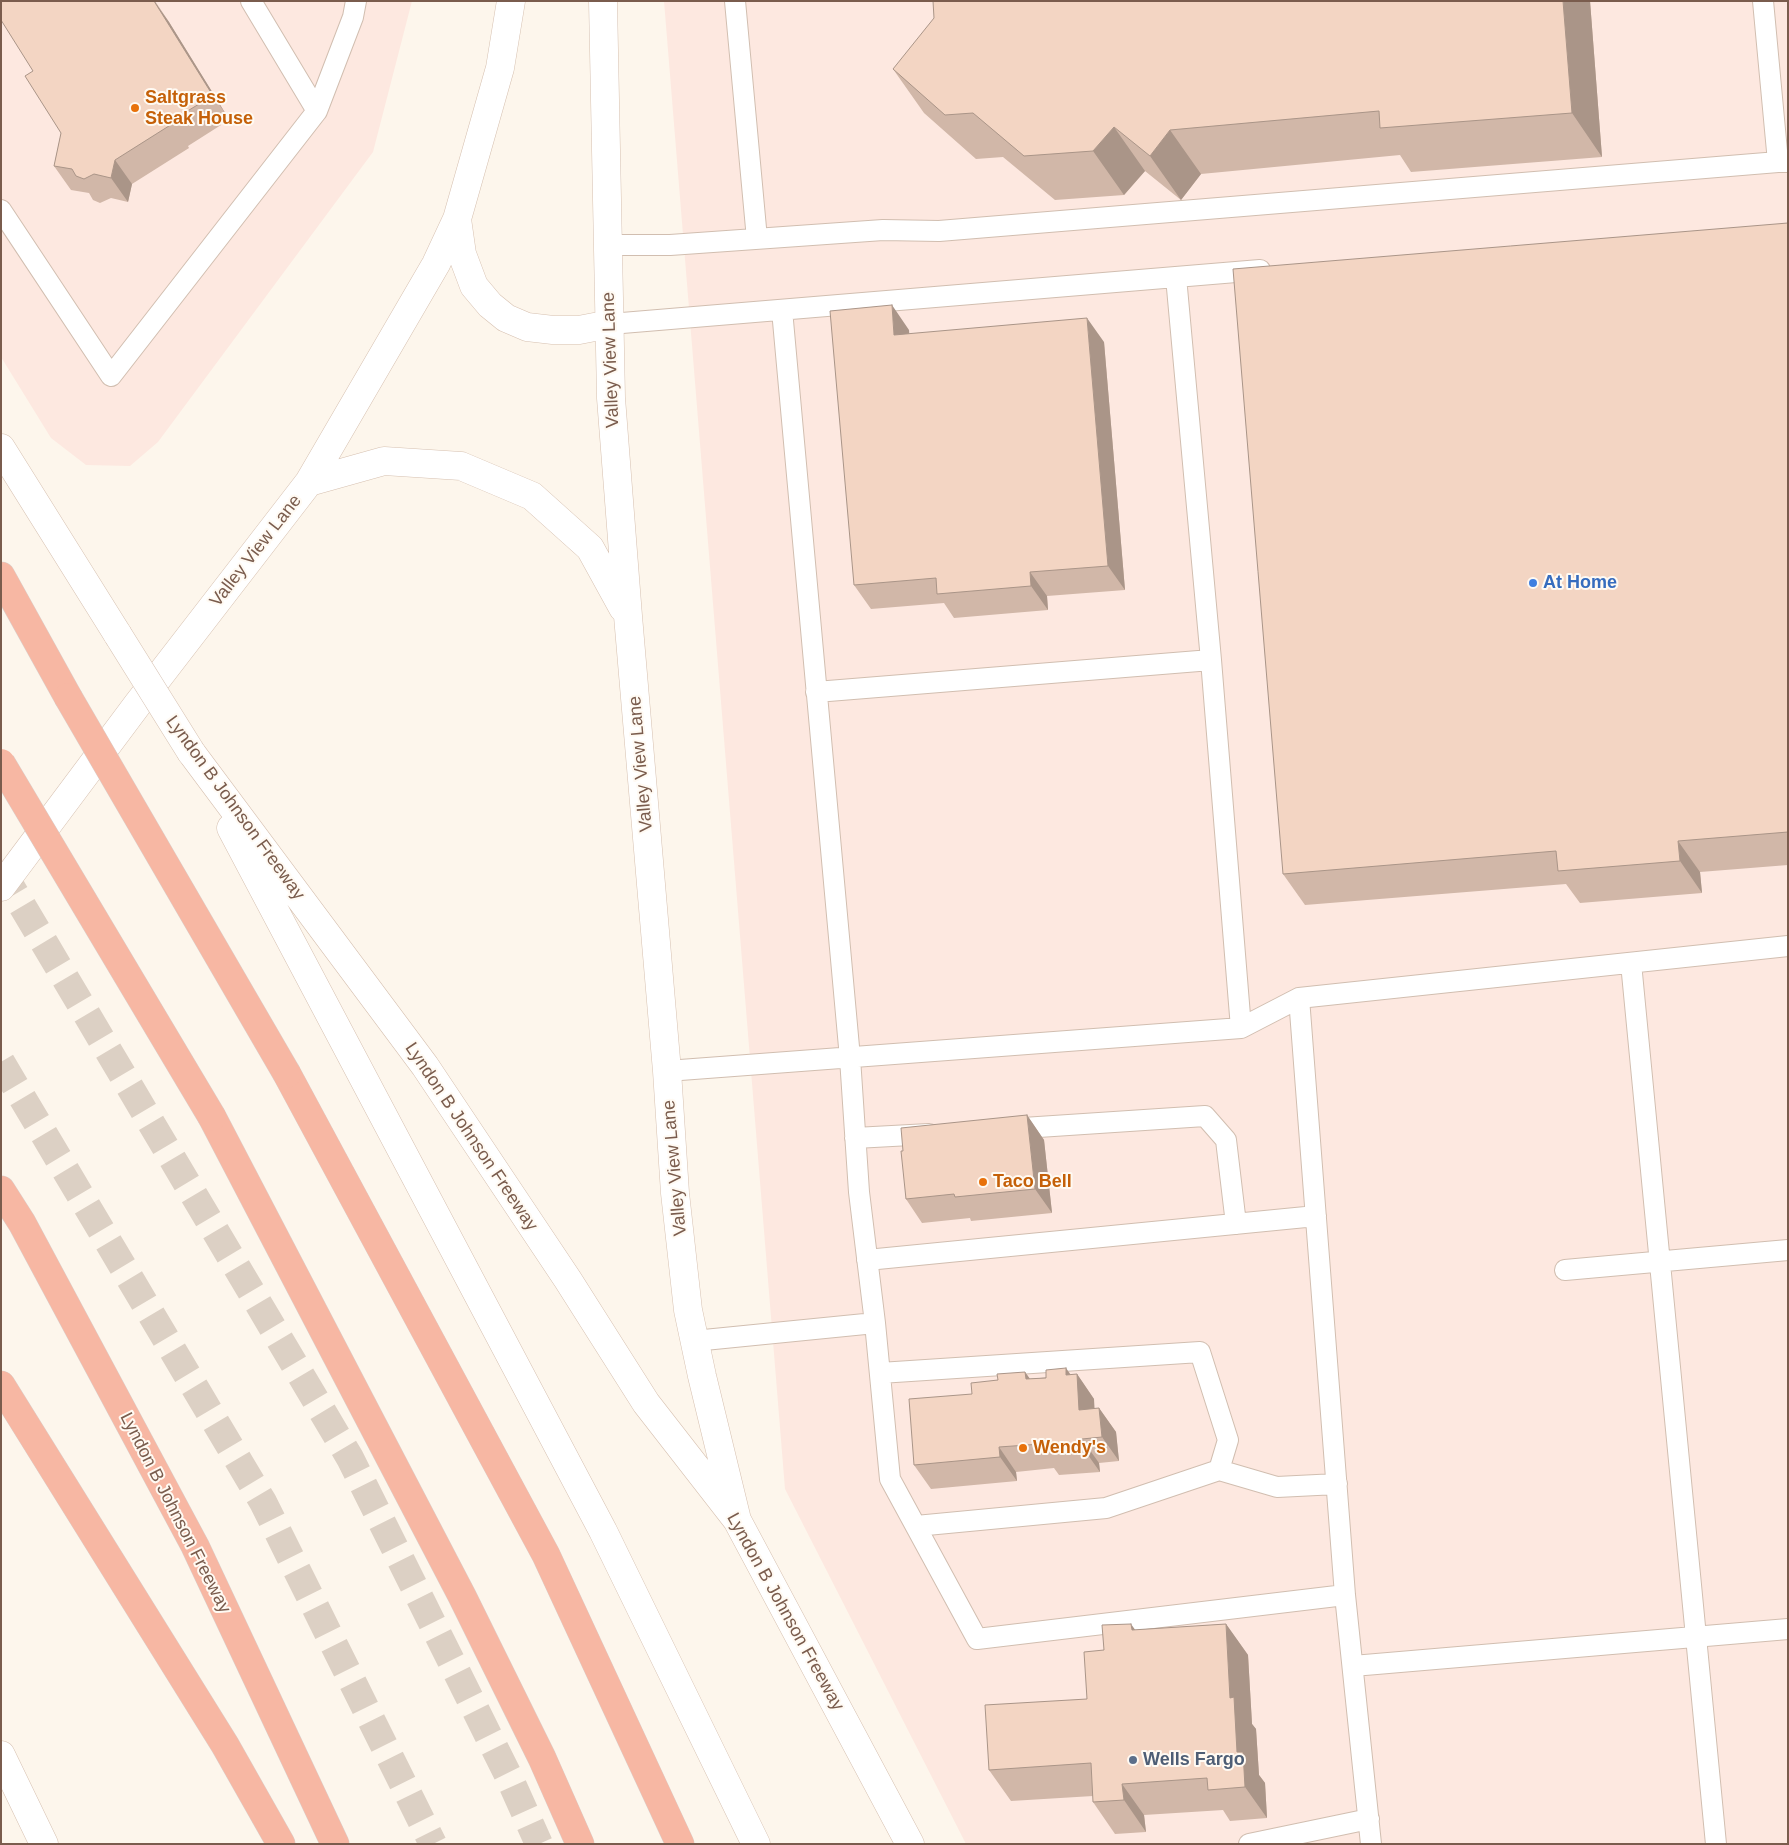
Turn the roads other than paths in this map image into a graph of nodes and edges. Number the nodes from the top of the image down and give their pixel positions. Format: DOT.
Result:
graph roads {
  1 [pos="251,1"];
  2 [pos="356,1"];
  3 [pos="511,1"];
  4 [pos="603,1"];
  5 [pos="734,1"];
  6 [pos="1763,1"];
  7 [pos="317,111"];
  8 [pos="1783,162"];
  9 [pos="1,210"];
  10 [pos="457,219"];
  11 [pos="756,239"];
  12 [pos="607,245"];
  13 [pos="1275,269"];
  14 [pos="1176,277"];
  15 [pos="782,310"];
  16 [pos="610,324"];
  17 [pos="1,448"];
  18 [pos="309,482"];
  19 [pos="1,576"];
  20 [pos="628,616"];
  21 [pos="1211,660"];
  22 [pos="816,692"];
  23 [pos="192,752"];
  24 [pos="1,763"];
  25 [pos="1,887"];
  26 [pos="1788,946"];
  27 [pos="1630,963"];
  28 [pos="1299,998"];
  29 [pos="1241,1028"];
  30 [pos="850,1058"];
  31 [pos="667,1071"];
  32 [pos="991,1130"];
  33 [pos="952,1132"];
  34 [pos="855,1138"];
  35 [pos="1,1190"];
  36 [pos="1316,1216"];
  37 [pos="1236,1224"];
  38 [pos="1788,1250"];
  39 [pos="867,1260"];
  40 [pos="1660,1262"];
  41 [pos="1565,1270"];
  42 [pos="875,1323"];
  43 [pos="694,1341"];
  44 [pos="880,1373"];
  45 [pos="1,1385"];
  46 [pos="1219,1470"];
  47 [pos="1337,1484"];
  48 [pos="738,1520"];
  49 [pos="916,1526"];
  50 [pos="1345,1595"];
  51 [pos="1788,1629"];
  52 [pos="1696,1636"];
  53 [pos="1353,1666"];
  54 [pos="1,1755"];
  55 [pos="1369,1819"];
  56 [pos="44,1844"];
  57 [pos="281,1844"];
  58 [pos="335,1844"];
  59 [pos="580,1844"];
  60 [pos="680,1844"];
  61 [pos="756,1844"];
  62 [pos="910,1844"];
  63 [pos="1249,1844"];
  64 [pos="1371,1844"];
  65 [pos="1716,1844"];
  1 -- 7 [label="lane"];
  2 -- 7 [label="lane"];
  3 -- 10 [label="main road, Valley View Lane"];
  4 -- 12 [label="main road, Valley View Lane"];
  5 -- 11 [label="lane"];
  6 -- 8 [label="lane"];
  7 -- 9 [label="lane"];
  8 -- 11 [label="lane"];
  10 -- 16 [label="main road"];
  10 -- 18 [label="main road, Valley View Lane"];
  11 -- 12 [label="lane"];
  12 -- 16 [label="main road, Valley View Lane"];
  13 -- 14 [label="lane"];
  14 -- 15 [label="lane"];
  14 -- 21 [label="lane"];
  15 -- 16 [label="lane"];
  15 -- 22 [label="lane"];
  16 -- 20 [label="main road, Valley View Lane"];
  17 -- 23 [label="main road, Lyndon B Johnson Freeway, bridge"];
  18 -- 20 [label="main road"];
  18 -- 25 [label="main road, Valley View Lane"];
  19 -- 60 [label="highway, bridge"];
  20 -- 31 [label="main road, Valley View Lane"];
  21 -- 22 [label="lane"];
  21 -- 29 [label="lane"];
  22 -- 30 [label="lane"];
  23 -- 48 [label="main road, Lyndon B Johnson Freeway"];
  23 -- 61 [label="main road"];
  24 -- 59 [label="highway, bridge"];
  26 -- 27 [label="lane"];
  27 -- 28 [label="lane"];
  27 -- 40 [label="lane"];
  28 -- 29 [label="lane"];
  28 -- 36 [label="lane"];
  29 -- 30 [label="lane"];
  30 -- 31 [label="lane"];
  30 -- 34 [label="lane"];
  31 -- 43 [label="main road, Valley View Lane"];
  32 -- 37 [label="lane"];
  33 -- 34 [label="lane"];
  34 -- 39 [label="lane"];
  35 -- 58 [label="highway, Lyndon B Johnson Freeway"];
  36 -- 37 [label="lane"];
  36 -- 47 [label="lane"];
  37 -- 39 [label="lane"];
  38 -- 40 [label="lane"];
  39 -- 42 [label="lane"];
  40 -- 41 [label="lane"];
  40 -- 52 [label="lane"];
  42 -- 43 [label="lane"];
  42 -- 44 [label="lane"];
  43 -- 48 [label="main road, Valley View Lane"];
  44 -- 46 [label="lane"];
  44 -- 49 [label="lane"];
  45 -- 57 [label="highway"];
  46 -- 47 [label="lane"];
  46 -- 49 [label="lane"];
  47 -- 50 [label="lane"];
  48 -- 62 [label="main road, Lyndon B Johnson Freeway"];
  49 -- 50 [label="lane"];
  50 -- 53 [label="lane"];
  51 -- 52 [label="lane"];
  52 -- 53 [label="lane"];
  52 -- 65 [label="lane"];
  53 -- 55 [label="lane"];
  54 -- 56 [label="main road"];
  55 -- 63 [label="lane"];
  55 -- 64 [label="lane"];
}
